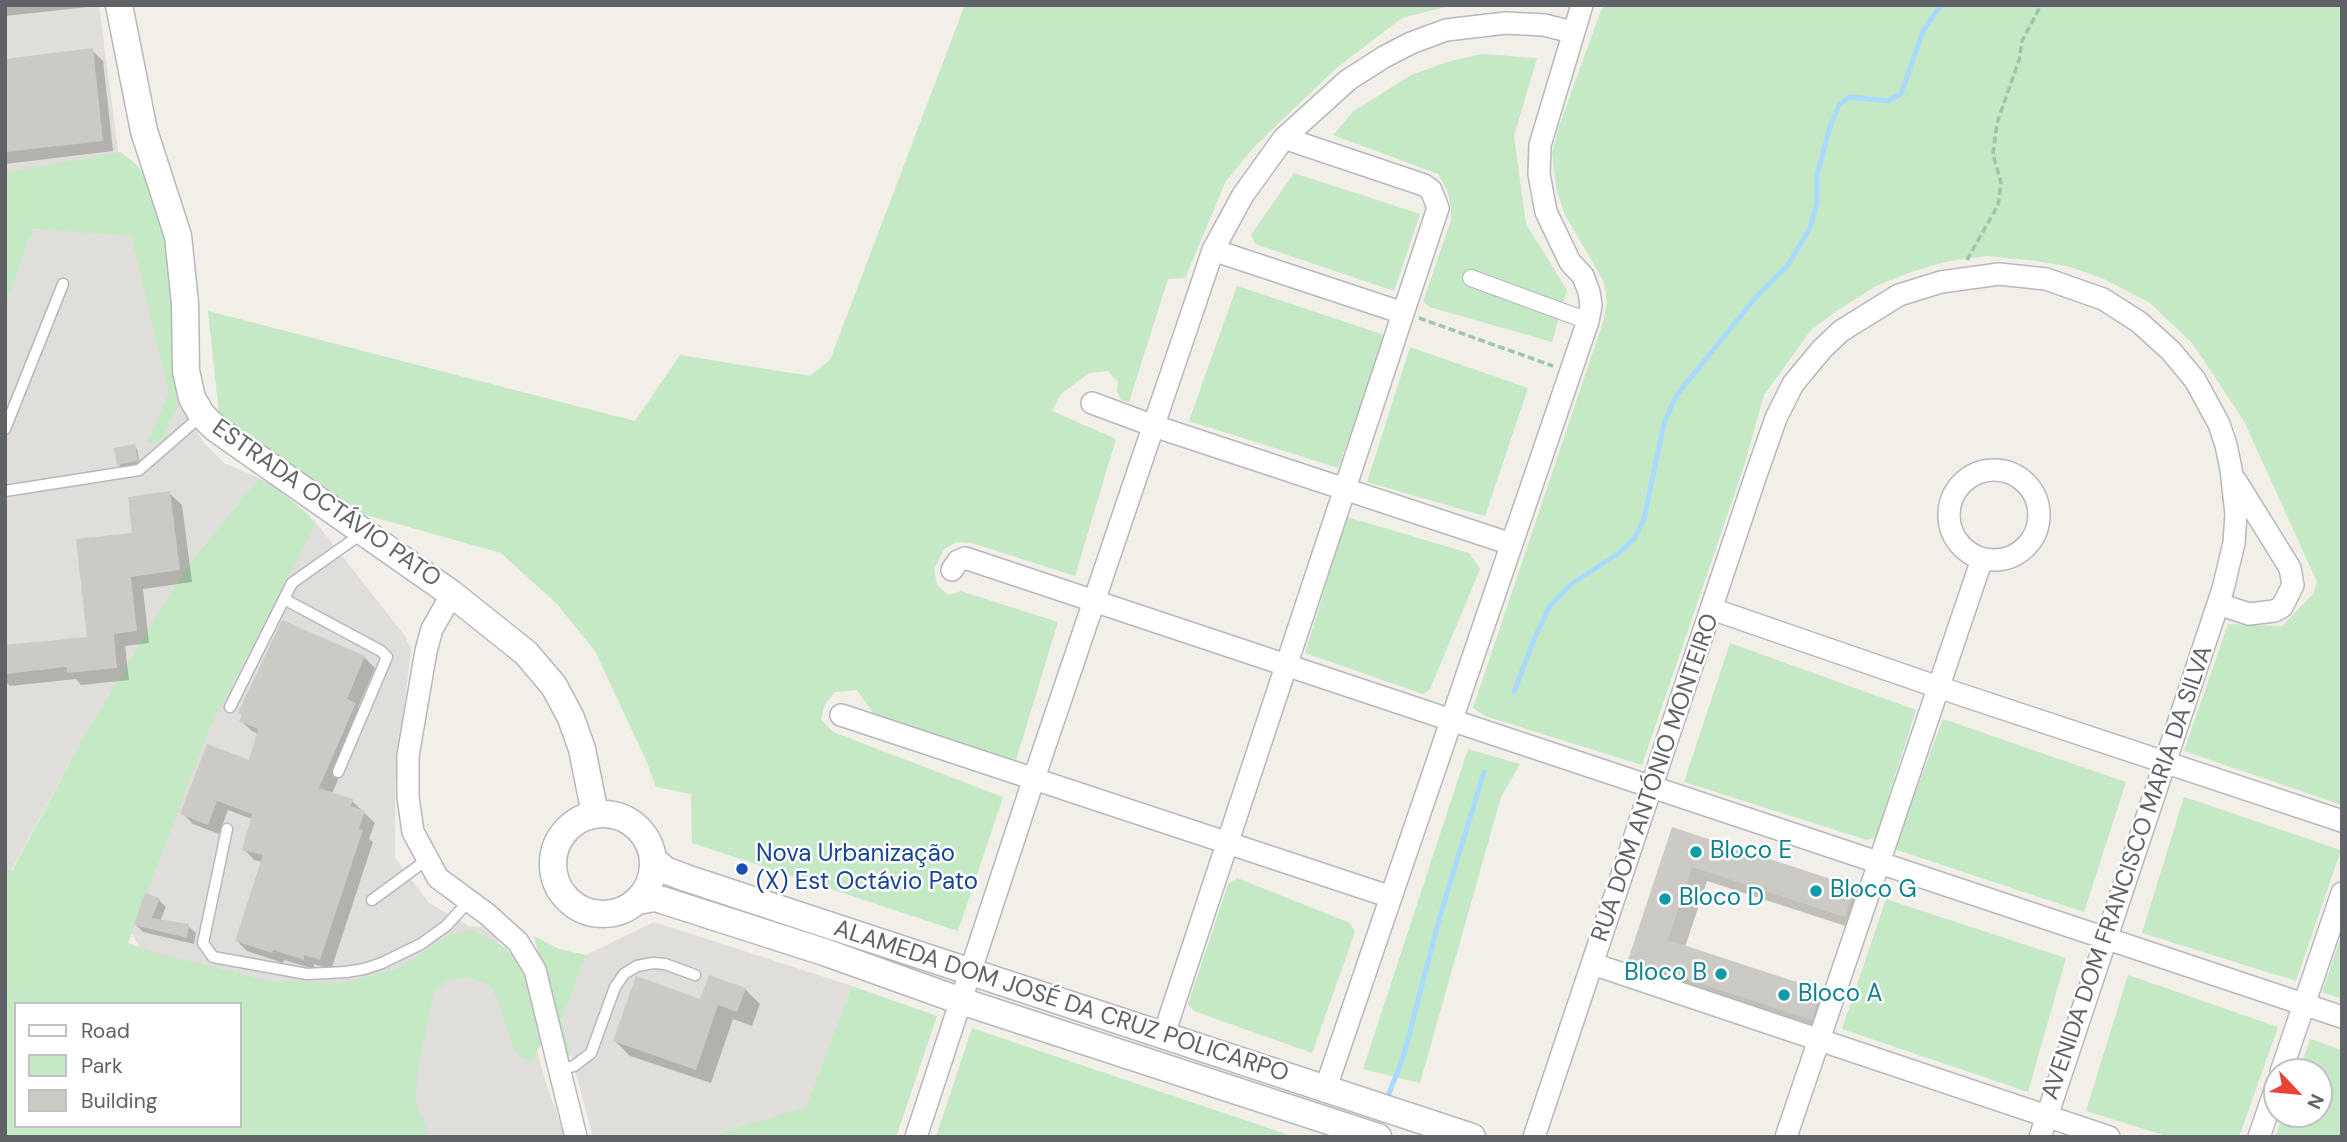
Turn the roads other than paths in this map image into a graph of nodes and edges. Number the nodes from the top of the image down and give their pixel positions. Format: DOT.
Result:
graph roads {
  1 [pos="119,5"];
  2 [pos="1582,5"];
  3 [pos="1573,32"];
  4 [pos="1284,138"];
  5 [pos="1213,250"];
  6 [pos="1471,278"];
  7 [pos="63,284"];
  8 [pos="1404,313"];
  9 [pos="1588,321"];
  10 [pos="1092,403"];
  11 [pos="202,415"];
  12 [pos="1154,426"];
  13 [pos="5,429"];
  14 [pos="2232,475"];
  15 [pos="1344,488"];
  16 [pos="5,491"];
  17 [pos="364,532"];
  18 [pos="1511,544"];
  19 [pos="1982,559"];
  20 [pos="952,570"];
  21 [pos="452,594"];
  22 [pos="284,599"];
  23 [pos="1094,600"];
  24 [pos="2217,607"];
  25 [pos="1713,609"];
  26 [pos="1285,664"];
  27 [pos="1938,687"];
  28 [pos="230,707"];
  29 [pos="841,715"];
  30 [pos="1451,721"];
  31 [pos="2164,761"];
  32 [pos="338,772"];
  33 [pos="1034,778"];
  34 [pos="1652,787"];
  35 [pos="595,814"];
  36 [pos="2342,821"];
  37 [pos="227,829"];
  38 [pos="1227,842"];
  39 [pos="428,859"];
  40 [pos="654,860"];
  41 [pos="1879,863"];
  42 [pos="2342,893"];
  43 [pos="1391,897"];
  44 [pos="372,900"];
  45 [pos="469,901"];
  46 [pos="638,901"];
  47 [pos="2106,939"];
  48 [pos="1593,964"];
  49 [pos="969,973"];
  50 [pos="695,975"];
  51 [pos="961,1001"];
  52 [pos="2303,1005"];
  53 [pos="2342,1017"];
  54 [pos="1163,1037"];
  55 [pos="1820,1040"];
  56 [pos="2286,1058"];
  57 [pos="559,1070"];
  58 [pos="1325,1090"];
  59 [pos="2046,1116"];
  60 [pos="1441,1132"];
  61 [pos="576,1137"];
  62 [pos="916,1137"];
  63 [pos="1378,1137"];
  64 [pos="1470,1137"];
  65 [pos="1534,1137"];
  66 [pos="1787,1137"];
  67 [pos="2040,1137"];
  68 [pos="2109,1137"];
  1 -- 11 [label="street, ESTRADA OCTÁVIO PATO"];
  2 -- 3 [label="street"];
  3 -- 4 [label="street"];
  3 -- 9 [label="street"];
  4 -- 5 [label="street"];
  4 -- 8 [label="street"];
  5 -- 8 [label="street"];
  5 -- 12 [label="street"];
  6 -- 9 [label="street"];
  7 -- 13 [label="lane"];
  8 -- 15 [label="street"];
  9 -- 18 [label="street"];
  10 -- 12 [label="street"];
  11 -- 16 [label="lane"];
  11 -- 17 [label="street, ESTRADA OCTÁVIO PATO"];
  12 -- 15 [label="street"];
  12 -- 23 [label="street"];
  14 -- 24 [label="street, AVENIDA DOM FRANCISCO MARIA DA SILVA"];
  14 -- 24 [label="street"];
  14 -- 25 [label="street, RUA DOM ANTÓNIO MONTEIRO"];
  15 -- 18 [label="street"];
  15 -- 26 [label="street"];
  17 -- 21 [label="street, ESTRADA OCTÁVIO PATO"];
  17 -- 22 [label="lane"];
  18 -- 30 [label="street"];
  19 -- 19 [label="street"];
  19 -- 27 [label="street"];
  20 -- 23 [label="street"];
  21 -- 35 [label="street, ESTRADA OCTÁVIO PATO"];
  21 -- 39 [label="street, ESTRADA OCTÁVIO PATO"];
  22 -- 28 [label="lane"];
  22 -- 32 [label="lane"];
  23 -- 26 [label="street"];
  23 -- 33 [label="street"];
  24 -- 31 [label="street, AVENIDA DOM FRANCISCO MARIA DA SILVA"];
  25 -- 27 [label="street"];
  25 -- 34 [label="street, RUA DOM ANTÓNIO MONTEIRO"];
  26 -- 30 [label="street"];
  26 -- 38 [label="street"];
  27 -- 31 [label="street"];
  27 -- 41 [label="street"];
  29 -- 33 [label="street"];
  30 -- 34 [label="street"];
  30 -- 43 [label="street"];
  31 -- 36 [label="street"];
  31 -- 47 [label="street, AVENIDA DOM FRANCISCO MARIA DA SILVA"];
  33 -- 38 [label="street"];
  33 -- 49 [label="street"];
  34 -- 41 [label="street"];
  34 -- 48 [label="street, RUA DOM ANTÓNIO MONTEIRO"];
  35 -- 40 [label="street"];
  35 -- 46 [label="street"];
  37 -- 45 [label="lane"];
  38 -- 43 [label="street"];
  38 -- 54 [label="street"];
  39 -- 44 [label="lane"];
  39 -- 45 [label="street, ESTRADA OCTÁVIO PATO"];
  40 -- 46 [label="street"];
  40 -- 49 [label="street, ALAMEDA DOM JOSÉ DA CRUZ POLICARPO"];
  41 -- 47 [label="street"];
  41 -- 55 [label="street"];
  42 -- 52 [label="street"];
  43 -- 58 [label="street"];
  45 -- 57 [label="street, ESTRADA OCTÁVIO PATO"];
  46 -- 51 [label="street, ALAMEDA DOM JOSÉ DA CRUZ POLICARPO"];
  47 -- 52 [label="street"];
  47 -- 59 [label="street, AVENIDA DOM FRANCISCO MARIA DA SILVA"];
  48 -- 55 [label="street"];
  48 -- 65 [label="street, RUA DOM ANTÓNIO MONTEIRO"];
  49 -- 51 [label="street"];
  49 -- 54 [label="street, ALAMEDA DOM JOSÉ DA CRUZ POLICARPO"];
  50 -- 57 [label="lane"];
  51 -- 62 [label="street"];
  51 -- 63 [label="street, ALAMEDA DOM JOSÉ DA CRUZ POLICARPO"];
  52 -- 53 [label="street"];
  52 -- 56 [label="street"];
  54 -- 58 [label="street, ALAMEDA DOM JOSÉ DA CRUZ POLICARPO"];
  55 -- 59 [label="street"];
  55 -- 66 [label="street"];
  57 -- 61 [label="street, ESTRADA OCTÁVIO PATO"];
  58 -- 60 [label="street, ALAMEDA DOM JOSÉ DA CRUZ POLICARPO"];
  59 -- 67 [label="street, AVENIDA DOM FRANCISCO MARIA DA SILVA"];
  59 -- 68 [label="street"];
  60 -- 64 [label="street, ALAMEDA DOM JOSÉ DA CRUZ POLICARPO"];
}
